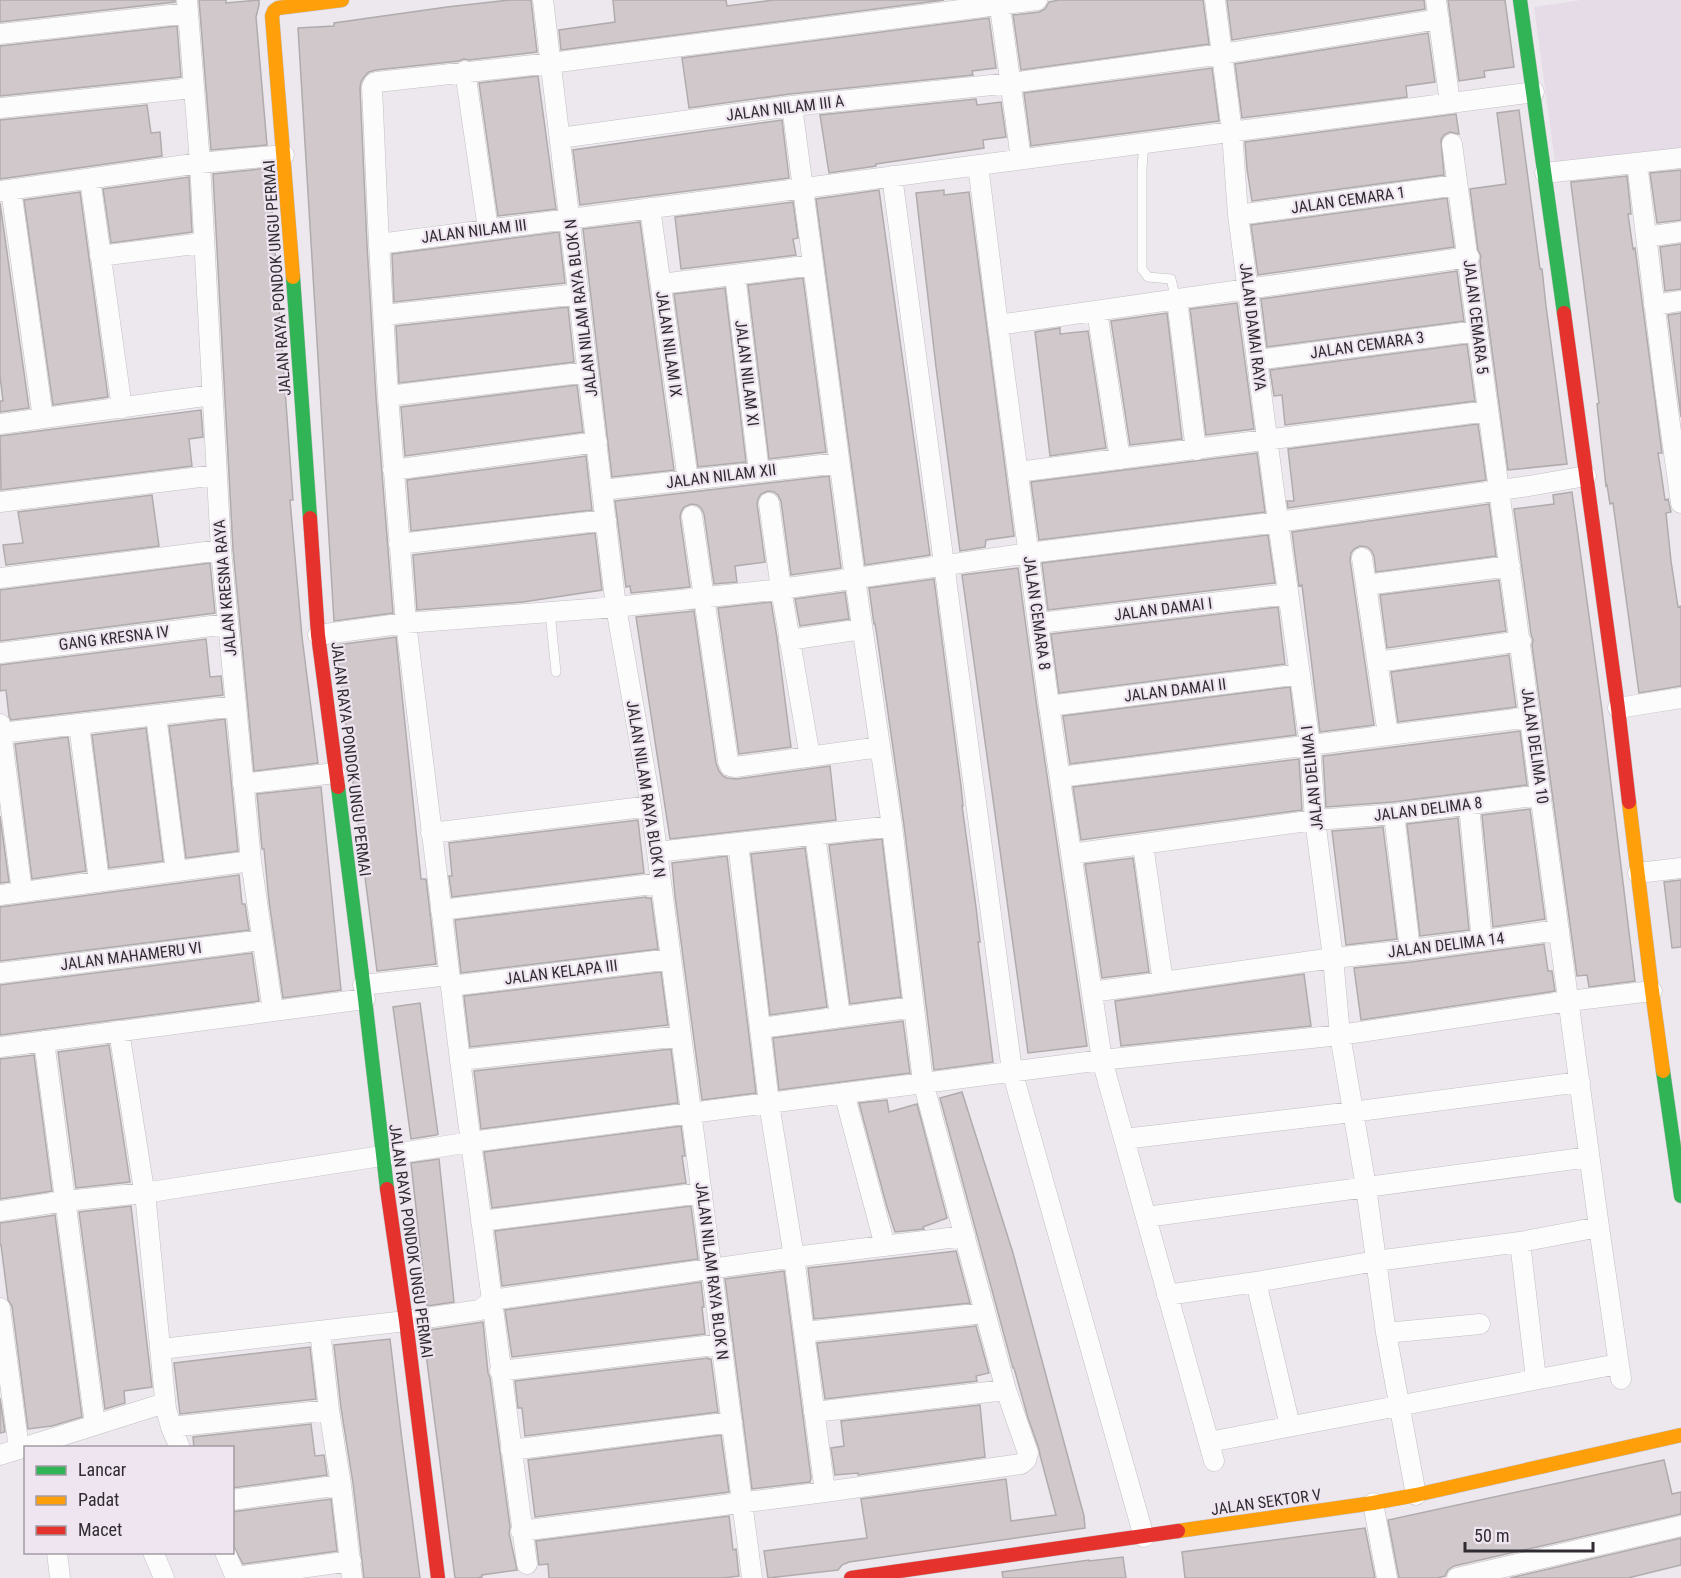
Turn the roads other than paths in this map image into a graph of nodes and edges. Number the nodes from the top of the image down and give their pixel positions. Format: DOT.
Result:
graph roads {
  1 [pos="342,0"];
  2 [pos="543,0"];
  3 [pos="1037,0"];
  4 [pos="1215,0"];
  5 [pos="1520,0"];
  6 [pos="999,2"];
  7 [pos="187,6"];
  8 [pos="1438,9"];
  9 [pos="0,34"];
  10 [pos="1222,54"];
  11 [pos="550,63"];
  12 [pos="465,71"];
  13 [pos="1011,83"];
  14 [pos="193,88"];
  15 [pos="1534,92"];
  16 [pos="1450,103"];
  17 [pos="792,106"];
  18 [pos="0,108"];
  19 [pos="1232,132"];
  20 [pos="560,138"];
  21 [pos="1144,143"];
  22 [pos="1452,144"];
  23 [pos="285,155"];
  24 [pos="1681,158"];
  25 [pos="1022,159"];
  26 [pos="200,163"];
  27 [pos="1637,163"];
  28 [pos="978,165"];
  29 [pos="1545,173"];
  30 [pos="892,176"];
  31 [pos="90,179"];
  32 [pos="1457,185"];
  33 [pos="802,188"];
  34 [pos="5,190"];
  35 [pos="650,208"];
  36 [pos="1238,214"];
  37 [pos="570,218"];
  38 [pos="488,229"];
  39 [pos="1681,232"];
  40 [pos="1646,237"];
  41 [pos="203,243"];
  42 [pos="379,243"];
  43 [pos="100,256"];
  44 [pos="1469,258"];
  45 [pos="813,265"];
  46 [pos="735,275"];
  47 [pos="660,284"];
  48 [pos="1248,290"];
  49 [pos="579,294"];
  50 [pos="1176,300"];
  51 [pos="1681,301"];
  52 [pos="1654,305"];
  53 [pos="1097,311"];
  54 [pos="384,315"];
  55 [pos="998,325"];
  56 [pos="1478,331"];
  57 [pos="1257,360"];
  58 [pos="588,372"];
  59 [pos="1673,388"];
  60 [pos="212,395"];
  61 [pos="388,396"];
  62 [pos="122,408"];
  63 [pos="1488,411"];
  64 [pos="44,418"];
  65 [pos="0,424"];
  66 [pos="1267,441"];
  67 [pos="597,442"];
  68 [pos="1196,450"];
  69 [pos="1119,459"];
  70 [pos="840,463"];
  71 [pos="1678,466"];
  72 [pos="393,470"];
  73 [pos="759,472"];
  74 [pos="1018,472"];
  75 [pos="216,475"];
  76 [pos="1586,476"];
  77 [pos="688,480"];
  78 [pos="602,490"];
  79 [pos="1498,490"];
  80 [pos="0,502"];
  81 [pos="769,503"];
  82 [pos="1681,503"];
  83 [pos="692,516"];
  84 [pos="606,520"];
  85 [pos="1278,522"];
  86 [pos="399,544"];
  87 [pos="220,550"];
  88 [pos="1029,553"];
  89 [pos="1362,558"];
  90 [pos="944,565"];
  91 [pos="1510,566"];
  92 [pos="0,578"];
  93 [pos="855,579"];
  94 [pos="1366,585"];
  95 [pos="780,589"];
  96 [pos="1288,594"];
  97 [pos="703,598"];
  98 [pos="616,607"];
  99 [pos="550,612"];
  100 [pos="406,623"];
  101 [pos="228,624"];
  102 [pos="1039,624"];
  103 [pos="862,629"];
  104 [pos="318,635"];
  105 [pos="789,640"];
  106 [pos="1521,641"];
  107 [pos="0,653"];
  108 [pos="1378,662"];
  109 [pos="556,672"];
  110 [pos="1300,674"];
  111 [pos="1681,698"];
  112 [pos="235,706"];
  113 [pos="1049,706"];
  114 [pos="1618,708"];
  115 [pos="156,715"];
  116 [pos="1531,717"];
  117 [pos="79,725"];
  118 [pos="1,729"];
  119 [pos="1388,735"];
  120 [pos="1310,745"];
  121 [pos="880,747"];
  122 [pos="810,757"];
  123 [pos="335,773"];
  124 [pos="1060,777"];
  125 [pos="243,784"];
  126 [pos="1541,795"];
  127 [pos="1469,805"];
  128 [pos="651,806"];
  129 [pos="1394,814"];
  130 [pos="1316,820"];
  131 [pos="892,826"];
  132 [pos="431,833"];
  133 [pos="815,834"];
  134 [pos="738,843"];
  135 [pos="1143,846"];
  136 [pos="657,852"];
  137 [pos="1071,854"];
  138 [pos="251,861"];
  139 [pos="1681,868"];
  140 [pos="176,871"];
  141 [pos="1638,873"];
  142 [pos="99,881"];
  143 [pos="661,883"];
  144 [pos="22,892"];
  145 [pos="0,895"];
  146 [pos="441,910"];
  147 [pos="1559,930"];
  148 [pos="262,940"];
  149 [pos="1482,941"];
  150 [pos="1410,950"];
  151 [pos="1333,958"];
  152 [pos="671,959"];
  153 [pos="0,973"];
  154 [pos="450,981"];
  155 [pos="1163,982"];
  156 [pos="364,992"];
  157 [pos="1092,992"];
  158 [pos="1652,992"];
  159 [pos="1569,1001"];
  160 [pos="914,1007"];
  161 [pos="273,1011"];
  162 [pos="840,1016"];
  163 [pos="761,1028"];
  164 [pos="119,1031"];
  165 [pos="1340,1035"];
  166 [pos="681,1036"];
  167 [pos="44,1041"];
  168 [pos="0,1047"];
  169 [pos="460,1060"];
  170 [pos="1102,1060"];
  171 [pos="1012,1071"];
  172 [pos="923,1082"];
  173 [pos="1580,1082"];
  174 [pos="844,1093"];
  175 [pos="770,1104"];
  176 [pos="1352,1112"];
  177 [pos="691,1113"];
  178 [pos="1124,1139"];
  179 [pos="471,1142"];
  180 [pos="382,1156"];
  181 [pos="1589,1157"];
  182 [pos="1366,1187"];
  183 [pos="144,1193"];
  184 [pos="702,1193"];
  185 [pos="1681,1196"];
  186 [pos="65,1201"];
  187 [pos="0,1211"];
  188 [pos="1146,1217"];
  189 [pos="481,1221"];
  190 [pos="1599,1227"];
  191 [pos="964,1236"];
  192 [pos="1520,1242"];
  193 [pos="885,1246"];
  194 [pos="794,1257"];
  195 [pos="1376,1261"];
  196 [pos="711,1270"];
  197 [pos="1256,1282"];
  198 [pos="1167,1295"];
  199 [pos="492,1300"];
  200 [pos="0,1308"];
  201 [pos="985,1313"];
  202 [pos="406,1322"];
  203 [pos="1479,1324"];
  204 [pos="320,1331"];
  205 [pos="804,1332"];
  206 [pos="1386,1333"];
  207 [pos="722,1344"];
  208 [pos="161,1349"];
  209 [pos="501,1371"];
  210 [pos="1536,1379"];
  211 [pos="1006,1390"];
  212 [pos="165,1403"];
  213 [pos="1400,1406"];
  214 [pos="329,1410"];
  215 [pos="814,1412"];
  216 [pos="732,1422"];
  217 [pos="95,1425"];
  218 [pos="1290,1426"];
  219 [pos="171,1427"];
  220 [pos="1681,1436"];
  221 [pos="28,1446"];
  222 [pos="179,1446"];
  223 [pos="24,1447"];
  224 [pos="19,1449"];
  225 [pos="511,1450"];
  226 [pos="0,1455"];
  227 [pos="341,1485"];
  228 [pos="825,1492"];
  229 [pos="1416,1495"];
  230 [pos="234,1500"];
  231 [pos="742,1503"];
  232 [pos="1373,1503"];
  233 [pos="1681,1526"];
  234 [pos="521,1531"];
  235 [pos="1144,1537"];
  236 [pos="57,1554"];
  237 [pos="154,1554"];
  238 [pos="226,1554"];
  239 [pos="527,1564"];
  240 [pos="351,1570"];
  241 [pos="898,1575"];
  242 [pos="236,1577"];
  243 [pos="60,1578"];
  244 [pos="164,1578"];
  245 [pos="438,1578"];
  246 [pos="752,1578"];
  247 [pos="851,1578"];
  248 [pos="1388,1578"];
  249 [pos="1457,1578"];
  1 -- 23 [label="street, JALAN RAYA PONDOK UNGU PERMAI"];
  2 -- 11 [label="street, JALAN NILAM RAYA BLOK N"];
  3 -- 6 [label="street"];
  4 -- 10 [label="street, JALAN DAMAI RAYA"];
  5 -- 15 [label="street"];
  6 -- 11 [label="street"];
  6 -- 13 [label="street"];
  7 -- 9 [label="street"];
  7 -- 14 [label="street, JALAN KRESNA RAYA"];
  8 -- 10 [label="street, JALAN NILAM III A"];
  8 -- 16 [label="street"];
  10 -- 13 [label="street, JALAN NILAM III A"];
  10 -- 19 [label="street, JALAN DAMAI RAYA"];
  11 -- 12 [label="street"];
  11 -- 20 [label="street, JALAN NILAM RAYA BLOK N"];
  12 -- 38 [label="street"];
  12 -- 42 [label="street"];
  13 -- 17 [label="street, JALAN NILAM III A"];
  13 -- 25 [label="street"];
  14 -- 18 [label="street"];
  14 -- 26 [label="street, JALAN KRESNA RAYA"];
  15 -- 16 [label="street, JALAN NILAM III"];
  15 -- 29 [label="street"];
  16 -- 19 [label="street, JALAN NILAM III"];
  17 -- 20 [label="street, JALAN NILAM III A"];
  17 -- 33 [label="street"];
  19 -- 21 [label="street, JALAN NILAM III"];
  19 -- 36 [label="street, JALAN DAMAI RAYA"];
  20 -- 37 [label="street, JALAN NILAM RAYA BLOK N"];
  21 -- 25 [label="street, JALAN NILAM III"];
  21 -- 50 [label="lane"];
  22 -- 32 [label="street, JALAN CEMARA 5"];
  23 -- 26 [label="street"];
  23 -- 104 [label="street, JALAN RAYA PONDOK UNGU PERMAI"];
  24 -- 27 [label="street"];
  25 -- 28 [label="street, JALAN NILAM III"];
  26 -- 31 [label="street"];
  26 -- 41 [label="street, JALAN KRESNA RAYA"];
  27 -- 29 [label="street"];
  27 -- 40 [label="street"];
  28 -- 30 [label="street, JALAN NILAM III"];
  28 -- 55 [label="street, JALAN CEMARA 8"];
  29 -- 76 [label="street"];
  30 -- 33 [label="street, JALAN NILAM III"];
  30 -- 90 [label="street"];
  31 -- 34 [label="street"];
  31 -- 43 [label="street"];
  32 -- 36 [label="street, JALAN CEMARA 1"];
  32 -- 44 [label="street, JALAN CEMARA 5"];
  33 -- 35 [label="street, JALAN NILAM III"];
  33 -- 45 [label="street"];
  34 -- 64 [label="street"];
  35 -- 37 [label="street, JALAN NILAM III"];
  35 -- 47 [label="street, JALAN NILAM IX"];
  36 -- 48 [label="street, JALAN DAMAI RAYA"];
  37 -- 38 [label="street, JALAN NILAM III"];
  37 -- 49 [label="street, JALAN NILAM RAYA BLOK N"];
  38 -- 42 [label="street, JALAN NILAM III"];
  39 -- 40 [label="street"];
  40 -- 52 [label="street"];
  41 -- 43 [label="street"];
  41 -- 60 [label="street, JALAN KRESNA RAYA"];
  42 -- 54 [label="street"];
  43 -- 62 [label="street"];
  44 -- 48 [label="street"];
  44 -- 56 [label="street, JALAN CEMARA 5"];
  45 -- 46 [label="street"];
  45 -- 70 [label="street"];
  46 -- 47 [label="street"];
  46 -- 73 [label="street, JALAN NILAM XI"];
  47 -- 77 [label="street, JALAN NILAM IX"];
  48 -- 50 [label="street"];
  48 -- 57 [label="street, JALAN DAMAI RAYA"];
  49 -- 54 [label="street"];
  49 -- 58 [label="street, JALAN NILAM RAYA BLOK N"];
  50 -- 53 [label="street"];
  50 -- 68 [label="street"];
  51 -- 52 [label="street"];
  52 -- 59 [label="street"];
  53 -- 55 [label="street"];
  53 -- 69 [label="street"];
  54 -- 61 [label="street"];
  55 -- 74 [label="street, JALAN CEMARA 8"];
  56 -- 57 [label="street, JALAN CEMARA 3"];
  56 -- 63 [label="street, JALAN CEMARA 5"];
  57 -- 66 [label="street, JALAN DAMAI RAYA"];
  58 -- 61 [label="street"];
  58 -- 67 [label="street, JALAN NILAM RAYA BLOK N"];
  59 -- 71 [label="street"];
  60 -- 62 [label="street"];
  60 -- 75 [label="street, JALAN KRESNA RAYA"];
  61 -- 72 [label="street"];
  62 -- 64 [label="street"];
  63 -- 66 [label="street"];
  63 -- 79 [label="street, JALAN CEMARA 5"];
  64 -- 65 [label="street"];
  66 -- 68 [label="street"];
  66 -- 85 [label="street, JALAN DAMAI RAYA"];
  67 -- 72 [label="street"];
  67 -- 78 [label="street, JALAN NILAM RAYA BLOK N"];
  68 -- 69 [label="street"];
  69 -- 74 [label="street"];
  70 -- 73 [label="street, JALAN NILAM XII"];
  70 -- 93 [label="street"];
  71 -- 82 [label="street"];
  72 -- 86 [label="street"];
  73 -- 77 [label="street, JALAN NILAM XII"];
  74 -- 88 [label="street, JALAN CEMARA 8"];
  75 -- 80 [label="street"];
  75 -- 87 [label="street, JALAN KRESNA RAYA"];
  76 -- 79 [label="street"];
  76 -- 114 [label="street"];
  77 -- 78 [label="street, JALAN NILAM XII"];
  78 -- 84 [label="street, JALAN NILAM RAYA BLOK N"];
  79 -- 85 [label="street"];
  79 -- 91 [label="street, JALAN DELIMA 10"];
  81 -- 95 [label="street"];
  83 -- 97 [label="street"];
  84 -- 86 [label="street"];
  84 -- 98 [label="street, JALAN NILAM RAYA BLOK N"];
  85 -- 88 [label="street"];
  85 -- 96 [label="street, JALAN DELIMA I"];
  86 -- 100 [label="street"];
  87 -- 92 [label="street"];
  87 -- 101 [label="street, JALAN KRESNA RAYA"];
  88 -- 90 [label="street"];
  88 -- 102 [label="street, JALAN CEMARA 8"];
  89 -- 94 [label="street"];
  90 -- 93 [label="street"];
  90 -- 171 [label="street"];
  91 -- 94 [label="street"];
  91 -- 106 [label="street, JALAN DELIMA 10"];
  93 -- 95 [label="street"];
  93 -- 103 [label="street"];
  94 -- 108 [label="street"];
  95 -- 97 [label="street"];
  95 -- 105 [label="street"];
  96 -- 102 [label="street, JALAN DAMAI I"];
  96 -- 110 [label="street, JALAN DELIMA I"];
  97 -- 98 [label="street"];
  97 -- 122 [label="street"];
  98 -- 99 [label="street"];
  98 -- 128 [label="street, JALAN NILAM RAYA BLOK N"];
  99 -- 100 [label="street"];
  99 -- 109 [label="lane"];
  100 -- 104 [label="street"];
  100 -- 132 [label="street"];
  101 -- 107 [label="street, GANG KRESNA IV"];
  101 -- 112 [label="street, JALAN KRESNA RAYA"];
  102 -- 113 [label="street, JALAN CEMARA 8"];
  103 -- 105 [label="street"];
  103 -- 121 [label="street"];
  104 -- 123 [label="street, JALAN RAYA PONDOK UNGU PERMAI"];
  105 -- 122 [label="street"];
  106 -- 108 [label="street"];
  106 -- 116 [label="street, JALAN DELIMA 10"];
  108 -- 119 [label="street"];
  110 -- 113 [label="street, JALAN DAMAI II"];
  110 -- 120 [label="street, JALAN DELIMA I"];
  111 -- 114 [label="street"];
  112 -- 115 [label="street"];
  112 -- 125 [label="street, JALAN KRESNA RAYA"];
  113 -- 124 [label="street, JALAN CEMARA 8"];
  114 -- 141 [label="street"];
  115 -- 117 [label="street"];
  115 -- 140 [label="street"];
  116 -- 119 [label="street"];
  116 -- 126 [label="street, JALAN DELIMA 10"];
  117 -- 118 [label="street"];
  117 -- 142 [label="street"];
  118 -- 144 [label="street"];
  119 -- 120 [label="street"];
  120 -- 124 [label="street"];
  120 -- 130 [label="street, JALAN DELIMA I"];
  121 -- 122 [label="street"];
  121 -- 131 [label="street"];
  123 -- 125 [label="street"];
  123 -- 156 [label="street, JALAN RAYA PONDOK UNGU PERMAI"];
  124 -- 137 [label="street, JALAN CEMARA 8"];
  125 -- 138 [label="street, JALAN KRESNA RAYA"];
  126 -- 127 [label="street, JALAN DELIMA 8"];
  126 -- 147 [label="street, JALAN DELIMA 10"];
  127 -- 129 [label="street, JALAN DELIMA 8"];
  127 -- 149 [label="street"];
  128 -- 132 [label="street"];
  128 -- 136 [label="street, JALAN NILAM RAYA BLOK N"];
  129 -- 130 [label="street, JALAN DELIMA 8"];
  129 -- 150 [label="street"];
  130 -- 135 [label="street, JALAN DELIMA 8"];
  130 -- 151 [label="street, JALAN DELIMA I"];
  131 -- 133 [label="street"];
  131 -- 160 [label="street"];
  132 -- 146 [label="street"];
  133 -- 134 [label="street"];
  133 -- 162 [label="street"];
  134 -- 136 [label="street"];
  134 -- 163 [label="street"];
  135 -- 137 [label="street, JALAN DELIMA 8"];
  135 -- 155 [label="street"];
  136 -- 143 [label="street, JALAN NILAM RAYA BLOK N"];
  137 -- 157 [label="street, JALAN CEMARA 8"];
  138 -- 140 [label="street"];
  138 -- 148 [label="street, JALAN KRESNA RAYA"];
  139 -- 141 [label="street"];
  140 -- 142 [label="street"];
  141 -- 158 [label="street"];
  142 -- 144 [label="street"];
  143 -- 146 [label="street"];
  143 -- 152 [label="street, JALAN NILAM RAYA BLOK N"];
  144 -- 145 [label="street"];
  146 -- 154 [label="street"];
  147 -- 149 [label="street, JALAN DELIMA 14"];
  147 -- 159 [label="street, JALAN DELIMA 10"];
  148 -- 153 [label="street, JALAN MAHAMERU VI"];
  148 -- 161 [label="street, JALAN KRESNA RAYA"];
  149 -- 150 [label="street, JALAN DELIMA 14"];
  150 -- 151 [label="street, JALAN DELIMA 14"];
  151 -- 155 [label="street, JALAN DELIMA 14"];
  151 -- 165 [label="street, JALAN DELIMA I"];
  152 -- 154 [label="street, JALAN KELAPA III"];
  152 -- 166 [label="street, JALAN NILAM RAYA BLOK N"];
  154 -- 156 [label="street, JALAN KELAPA III"];
  154 -- 169 [label="street"];
  155 -- 157 [label="street, JALAN DELIMA 14"];
  156 -- 161 [label="street, JALAN KELAPA III"];
  156 -- 180 [label="street, JALAN RAYA PONDOK UNGU PERMAI"];
  157 -- 170 [label="street, JALAN CEMARA 8"];
  158 -- 159 [label="street"];
  158 -- 185 [label="street"];
  159 -- 165 [label="street"];
  159 -- 173 [label="street, JALAN DELIMA 10"];
  160 -- 162 [label="street"];
  160 -- 172 [label="street"];
  161 -- 164 [label="street, JALAN KELAPA III"];
  162 -- 163 [label="street"];
  163 -- 175 [label="street"];
  164 -- 167 [label="street, JALAN KELAPA III"];
  164 -- 183 [label="street"];
  165 -- 170 [label="street"];
  165 -- 176 [label="street, JALAN DELIMA I"];
  166 -- 169 [label="street"];
  166 -- 177 [label="street, JALAN NILAM RAYA BLOK N"];
  167 -- 168 [label="street, JALAN KELAPA III"];
  167 -- 186 [label="street"];
  169 -- 179 [label="street"];
  170 -- 171 [label="street"];
  170 -- 178 [label="street, JALAN CEMARA 8"];
  171 -- 172 [label="street"];
  171 -- 235 [label="street"];
  172 -- 174 [label="street"];
  172 -- 191 [label="street"];
  173 -- 176 [label="street"];
  173 -- 181 [label="street, JALAN DELIMA 10"];
  174 -- 175 [label="street"];
  174 -- 193 [label="street"];
  175 -- 177 [label="street"];
  175 -- 194 [label="street"];
  176 -- 178 [label="street"];
  176 -- 182 [label="street, JALAN DELIMA I"];
  177 -- 179 [label="street"];
  177 -- 184 [label="street, JALAN NILAM RAYA BLOK N"];
  178 -- 188 [label="street, JALAN CEMARA 8"];
  179 -- 180 [label="street"];
  179 -- 189 [label="street"];
  180 -- 183 [label="street"];
  180 -- 202 [label="street, JALAN RAYA PONDOK UNGU PERMAI"];
  181 -- 182 [label="street"];
  181 -- 190 [label="street, JALAN DELIMA 10"];
  182 -- 188 [label="street"];
  182 -- 195 [label="street, JALAN DELIMA I"];
  183 -- 186 [label="street"];
  183 -- 208 [label="street"];
  184 -- 189 [label="street"];
  184 -- 196 [label="street, JALAN NILAM RAYA BLOK N"];
  186 -- 187 [label="street"];
  186 -- 217 [label="street"];
  188 -- 198 [label="street, JALAN CEMARA 8"];
  189 -- 199 [label="street"];
  190 -- 192 [label="street"];
  190 -- 210 [label="street, JALAN DELIMA 10"];
  191 -- 193 [label="street"];
  191 -- 201 [label="street"];
  192 -- 195 [label="street"];
  192 -- 210 [label="street"];
  193 -- 194 [label="street"];
  194 -- 196 [label="street"];
  194 -- 205 [label="street"];
  195 -- 197 [label="street"];
  195 -- 206 [label="street, JALAN DELIMA I"];
  196 -- 199 [label="street"];
  196 -- 207 [label="street, JALAN NILAM RAYA BLOK N"];
  197 -- 198 [label="street"];
  197 -- 218 [label="street"];
  198 -- 218 [label="street, JALAN CEMARA 8"];
  199 -- 202 [label="street"];
  199 -- 209 [label="street"];
  200 -- 224 [label="street"];
  201 -- 205 [label="street"];
  201 -- 211 [label="street"];
  202 -- 204 [label="street"];
  202 -- 245 [label="street, JALAN RAYA PONDOK UNGU PERMAI"];
  203 -- 206 [label="street"];
  204 -- 208 [label="street"];
  204 -- 214 [label="street"];
  205 -- 215 [label="street"];
  206 -- 213 [label="street, JALAN DELIMA I"];
  207 -- 209 [label="street"];
  207 -- 216 [label="street, JALAN NILAM RAYA BLOK N"];
  208 -- 212 [label="street"];
  209 -- 225 [label="street"];
  210 -- 213 [label="street"];
  211 -- 215 [label="street"];
  211 -- 228 [label="street"];
  212 -- 217 [label="street"];
  212 -- 219 [label="street"];
  213 -- 218 [label="street"];
  213 -- 229 [label="street, JALAN DELIMA I"];
  214 -- 219 [label="street"];
  214 -- 227 [label="street"];
  215 -- 228 [label="street"];
  216 -- 225 [label="street"];
  216 -- 231 [label="street, JALAN NILAM RAYA BLOK N"];
  217 -- 221 [label="street"];
  219 -- 222 [label="street"];
  220 -- 229 [label="street, JALAN SEKTOR V"];
  223 -- 224 [label="street"];
  224 -- 226 [label="street"];
  225 -- 234 [label="street"];
  227 -- 230 [label="street"];
  227 -- 240 [label="street"];
  228 -- 231 [label="street"];
  229 -- 232 [label="street, JALAN SEKTOR V"];
  231 -- 234 [label="street"];
  231 -- 246 [label="street, JALAN NILAM RAYA BLOK N"];
  232 -- 235 [label="street, JALAN SEKTOR V"];
  232 -- 248 [label="street"];
  233 -- 249 [label="street"];
  234 -- 239 [label="street"];
  235 -- 241 [label="street, JALAN SEKTOR V"];
  236 -- 243 [label="street"];
  237 -- 244 [label="street"];
  238 -- 242 [label="street"];
  240 -- 242 [label="street"];
  241 -- 247 [label="street, JALAN SEKTOR V"];
}
